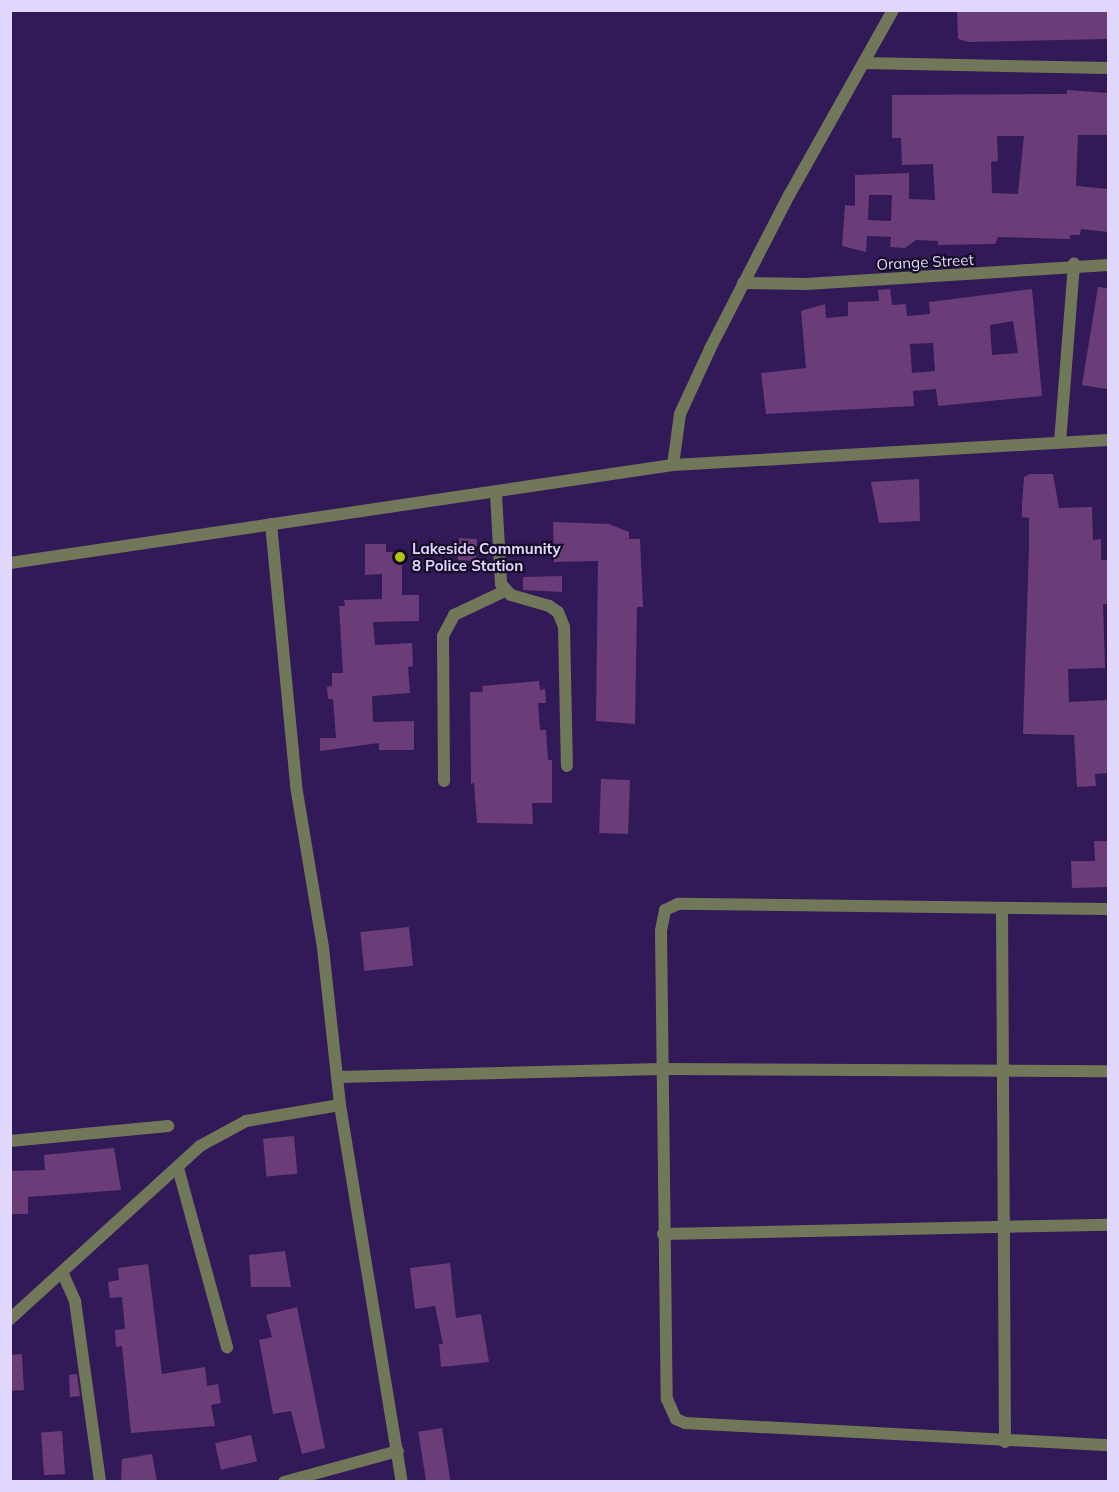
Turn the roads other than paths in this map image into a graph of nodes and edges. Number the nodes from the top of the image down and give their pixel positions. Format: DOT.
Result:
graph roads {
  1 [pos="893,10"];
  2 [pos="865,63"];
  3 [pos="1108,68"];
  4 [pos="1074,264"];
  5 [pos="1108,265"];
  6 [pos="743,283"];
  7 [pos="1108,440"];
  8 [pos="1060,442"];
  9 [pos="673,465"];
  10 [pos="496,494"];
  11 [pos="271,524"];
  12 [pos="10,563"];
  13 [pos="505,591"];
  14 [pos="567,766"];
  15 [pos="444,781"];
  16 [pos="1002,909"];
  17 [pos="1108,909"];
  18 [pos="661,1069"];
  19 [pos="1002,1071"];
  20 [pos="1108,1071"];
  21 [pos="339,1077"];
  22 [pos="340,1105"];
  23 [pos="168,1126"];
  24 [pos="10,1142"];
  25 [pos="178,1168"];
  26 [pos="1108,1225"];
  27 [pos="1005,1228"];
  28 [pos="663,1234"];
  29 [pos="63,1274"];
  30 [pos="10,1319"];
  31 [pos="227,1347"];
  32 [pos="1005,1442"];
  33 [pos="1108,1445"];
  34 [pos="398,1451"];
  35 [pos="100,1482"];
  36 [pos="284,1482"];
  37 [pos="402,1482"];
  1 -- 2 [label="street"];
  2 -- 3 [label="street"];
  2 -- 6 [label="street"];
  4 -- 5 [label="street, Orange Street"];
  4 -- 6 [label="street, Orange Street"];
  4 -- 8 [label="street"];
  6 -- 9 [label="street"];
  7 -- 8 [label="street"];
  8 -- 9 [label="street"];
  9 -- 10 [label="street"];
  10 -- 11 [label="street"];
  10 -- 13 [label="street"];
  11 -- 12 [label="street"];
  11 -- 21 [label="street"];
  13 -- 14 [label="street"];
  13 -- 15 [label="street"];
  16 -- 17 [label="street"];
  16 -- 18 [label="street"];
  16 -- 19 [label="street"];
  18 -- 19 [label="street"];
  18 -- 21 [label="street"];
  18 -- 28 [label="street"];
  19 -- 20 [label="street"];
  19 -- 27 [label="street"];
  21 -- 22 [label="street"];
  22 -- 25 [label="street"];
  22 -- 34 [label="street"];
  23 -- 24 [label="street"];
  25 -- 29 [label="street"];
  25 -- 31 [label="street"];
  26 -- 27 [label="street"];
  27 -- 28 [label="street"];
  27 -- 32 [label="street"];
  28 -- 32 [label="street"];
  29 -- 30 [label="street"];
  29 -- 35 [label="street"];
  32 -- 33 [label="street"];
  34 -- 36 [label="street"];
  34 -- 37 [label="street"];
}
